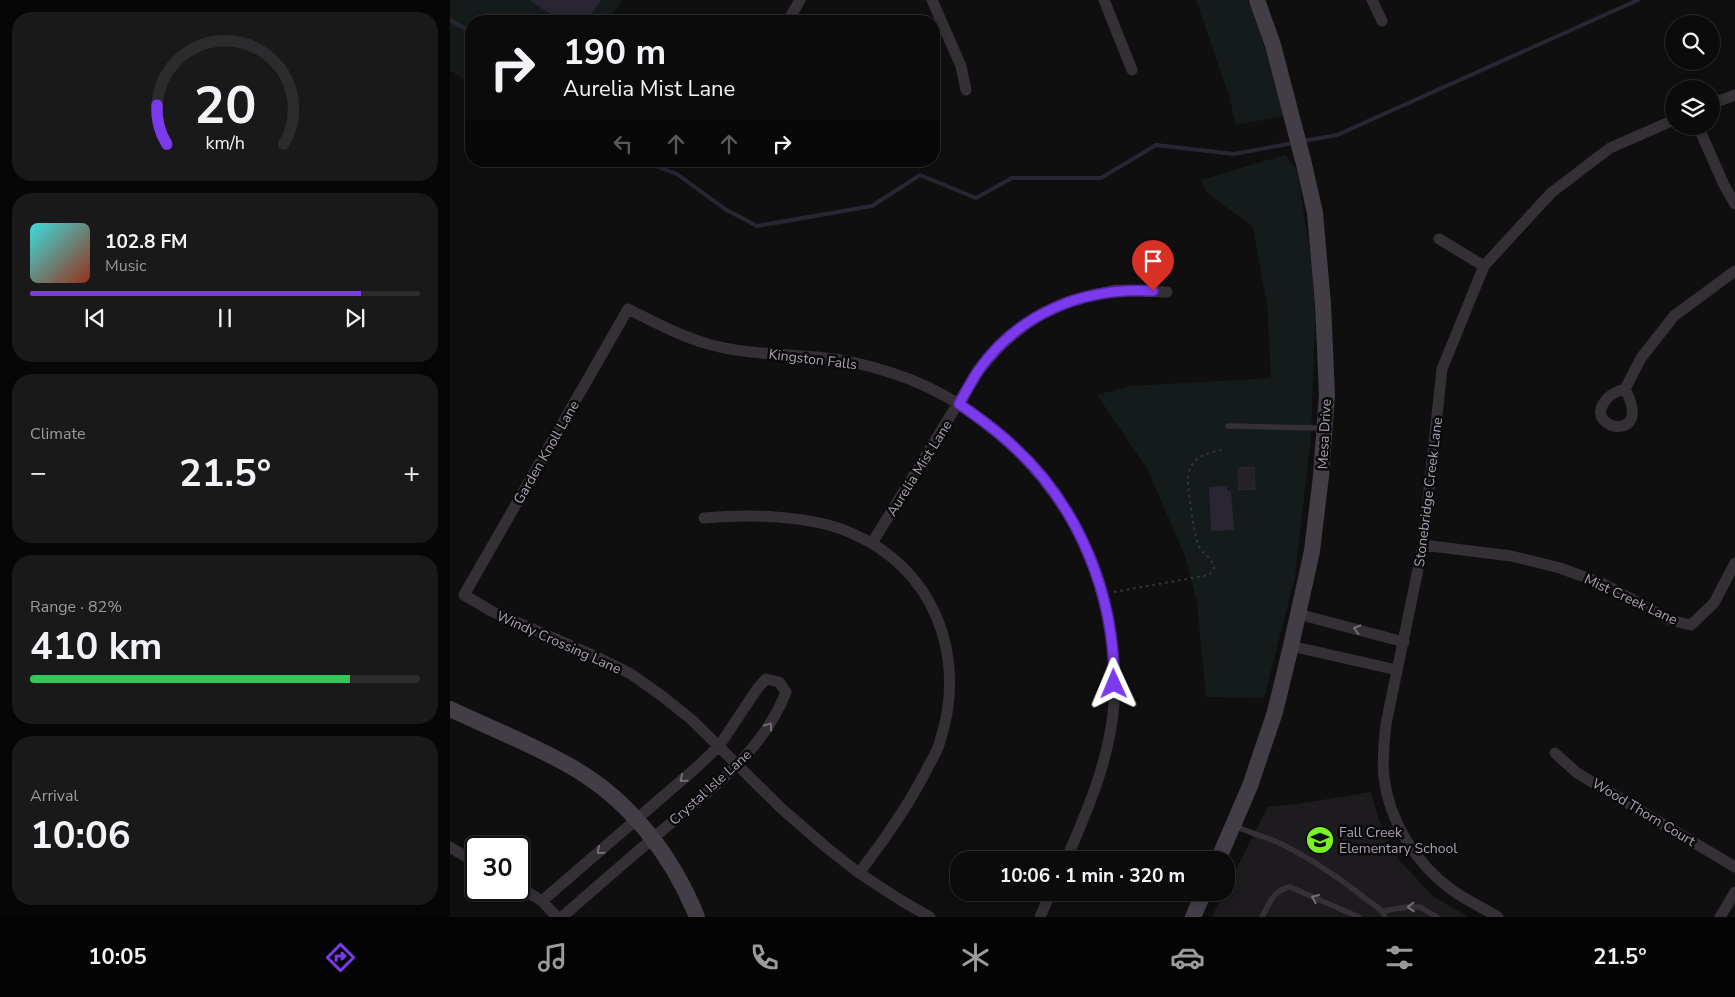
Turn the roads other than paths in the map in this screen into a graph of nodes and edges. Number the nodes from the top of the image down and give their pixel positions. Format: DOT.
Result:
graph roads {
  1 [pos="800,0"];
  2 [pos="932,0"];
  3 [pos="1104,0"];
  4 [pos="1257,0"];
  5 [pos="1372,0"];
  6 [pos="791,15"];
  7 [pos="939,15"];
  8 [pos="940,18"];
  9 [pos="1382,21"];
  10 [pos="1132,70"];
  11 [pos="966,90"];
  12 [pos="1735,95"];
  13 [pos="1720,101"];
  14 [pos="1665,124"];
  15 [pos="1702,135"];
  16 [pos="1735,204"];
  17 [pos="1439,239"];
  18 [pos="1484,266"];
  19 [pos="1735,271"];
  20 [pos="1167,292"];
  21 [pos="628,309"];
  22 [pos="1625,389"];
  23 [pos="959,404"];
  24 [pos="1228,426"];
  25 [pos="1325,428"];
  26 [pos="704,518"];
  27 [pos="872,543"];
  28 [pos="1424,545"];
  29 [pos="1735,563"];
  30 [pos="464,595"];
  31 [pos="1298,614"];
  32 [pos="1404,642"];
  33 [pos="1291,646"];
  34 [pos="1397,670"];
  35 [pos="450,709"];
  36 [pos="720,746"];
  37 [pos="1556,753"];
  38 [pos="738,764"];
  39 [pos="637,819"];
  40 [pos="1233,825"];
  41 [pos="653,838"];
  42 [pos="450,848"];
  43 [pos="1070,851"];
  44 [pos="1222,851"];
  45 [pos="465,857"];
  46 [pos="1735,866"];
  47 [pos="859,873"];
  48 [pos="1735,892"];
  49 [pos="530,894"];
  50 [pos="542,901"];
  51 [pos="1047,901"];
  52 [pos="1200,901"];
  53 [pos="1384,914"];
  54 [pos="557,917"];
  55 [pos="562,917"];
  56 [pos="696,917"];
  57 [pos="930,917"];
  58 [pos="1040,917"];
  59 [pos="1193,917"];
  60 [pos="1262,917"];
  61 [pos="1360,917"];
  62 [pos="1437,917"];
  63 [pos="1498,917"];
  64 [pos="1720,917"];
  1 -- 6 [label="street"];
  2 -- 7 [label="street"];
  3 -- 10 [label="street"];
  4 -- 25 [label="street, Mesa Drive"];
  5 -- 9 [label="street"];
  8 -- 11 [label="street"];
  12 -- 13 [label="street"];
  14 -- 18 [label="street, Stonebridge Creek Lane"];
  15 -- 16 [label="street"];
  17 -- 18 [label="street"];
  18 -- 28 [label="street, Stonebridge Creek Lane"];
  19 -- 22 [label="street"];
  20 -- 23 [label="street, Aurelia Mist Lane"];
  21 -- 23 [label="street, Kingston Falls"];
  21 -- 30 [label="street, Garden Knoll Lane"];
  23 -- 27 [label="street, Aurelia Mist Lane"];
  23 -- 43 [label="street, Kingston Falls"];
  24 -- 25 [label="lane"];
  25 -- 31 [label="street, Mesa Drive"];
  26 -- 27 [label="street"];
  27 -- 47 [label="street"];
  28 -- 29 [label="street, Mist Creek Lane"];
  28 -- 32 [label="street, Stonebridge Creek Lane"];
  30 -- 36 [label="street, Windy Crossing Lane"];
  32 -- 31 [label="street, one-way"];
  31 -- 33 [label="street, Mesa Drive"];
  32 -- 34 [label="street, Stonebridge Creek Lane"];
  33 -- 34 [label="street"];
  33 -- 40 [label="street, Mesa Drive"];
  34 -- 63 [label="street, Stonebridge Creek Lane"];
  35 -- 39 [label="street"];
  36 -- 38 [label="street, Windy Crossing Lane"];
  38 -- 36 [label="street, Crystal Isle Lane, one-way"];
  36 -- 39 [label="street, Crystal Isle Lane, one-way"];
  37 -- 46 [label="street, Wood Thorn Court"];
  38 -- 41 [label="street, Crystal Isle Lane"];
  38 -- 47 [label="street, Windy Crossing Lane"];
  39 -- 41 [label="street"];
  39 -- 50 [label="street, Crystal Isle Lane, one-way"];
  40 -- 44 [label="street, Mesa Drive"];
  40 -- 53 [label="lane"];
  41 -- 55 [label="street, Crystal Isle Lane"];
  41 -- 56 [label="street"];
  42 -- 45 [label="street"];
  47 -- 57 [label="street, Windy Crossing Lane"];
  48 -- 64 [label="street"];
  49 -- 50 [label="street"];
  50 -- 54 [label="street"];
  51 -- 58 [label="street"];
  52 -- 59 [label="street"];
  62 -- 53 [label="lane, one-way"];
  61 -- 60 [label="lane, one-way"];
}
